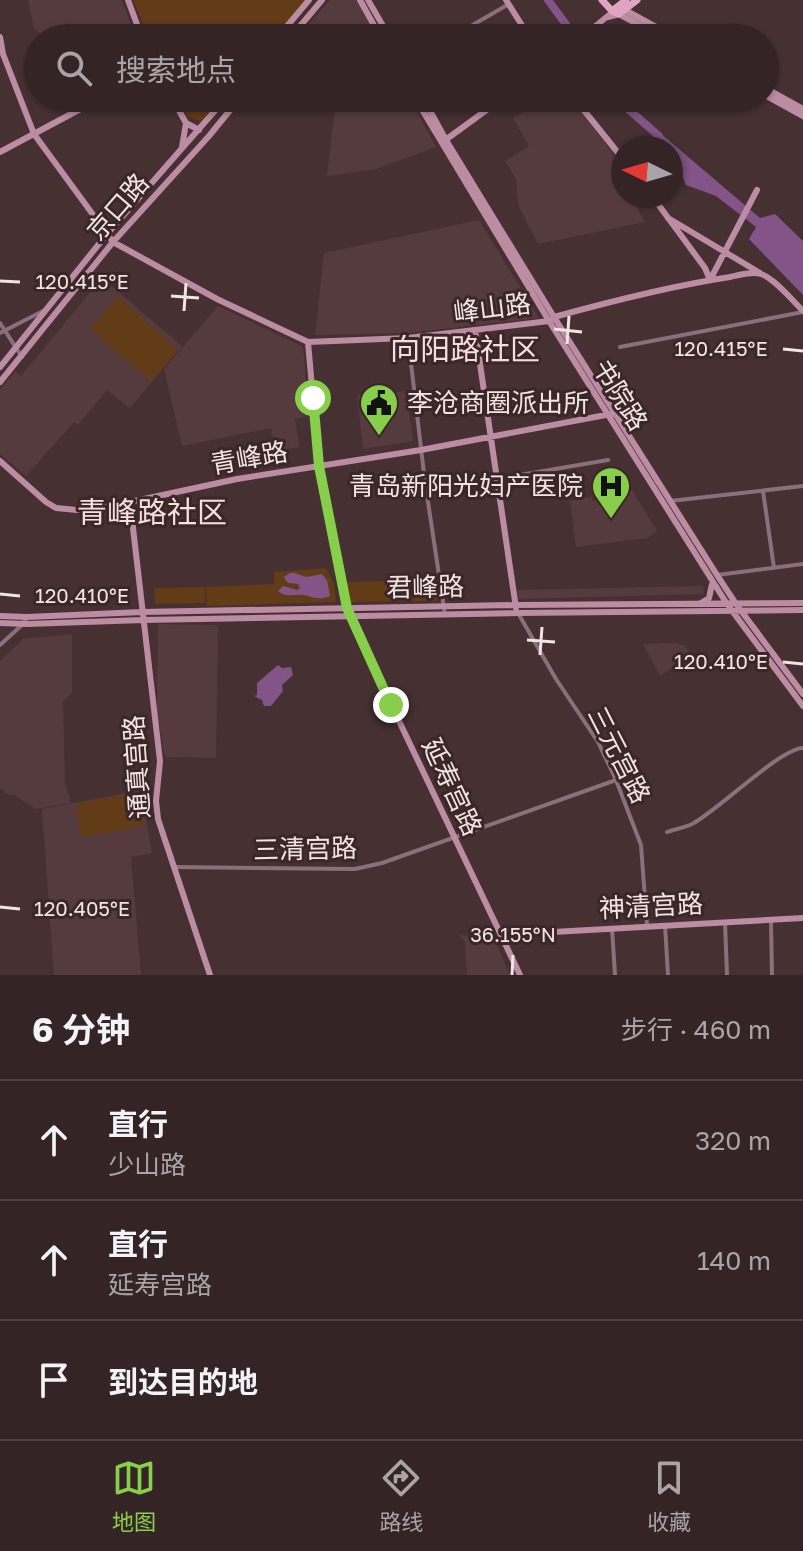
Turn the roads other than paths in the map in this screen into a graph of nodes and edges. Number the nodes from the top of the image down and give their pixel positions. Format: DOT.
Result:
graph roads {
  1 [pos="128,0"];
  2 [pos="309,0"];
  3 [pos="322,0"];
  4 [pos="360,0"];
  5 [pos="368,0"];
  6 [pos="602,0"];
  7 [pos="626,0"];
  8 [pos="637,0"];
  9 [pos="508,2"];
  10 [pos="614,11"];
  11 [pos="137,24"];
  12 [pos="289,24"];
  13 [pos="302,24"];
  14 [pos="373,24"];
  15 [pos="382,24"];
  16 [pos="473,24"];
  17 [pos="521,24"];
  18 [pos="598,24"];
  19 [pos="638,24"];
  20 [pos="644,24"];
  21 [pos="0,37"];
  22 [pos="779,96"];
  23 [pos="779,103"];
  24 [pos="24,108"];
  25 [pos="803,109"];
  26 [pos="25,112"];
  27 [pos="75,112"];
  28 [pos="180,112"];
  29 [pos="214,112"];
  30 [pos="229,112"];
  31 [pos="424,112"];
  32 [pos="430,112"];
  33 [pos="484,112"];
  34 [pos="585,112"];
  35 [pos="803,116"];
  36 [pos="186,123"];
  37 [pos="199,130"];
  38 [pos="34,134"];
  39 [pos="209,136"];
  40 [pos="444,142"];
  41 [pos="611,144"];
  42 [pos="182,149"];
  43 [pos="0,152"];
  44 [pos="757,190"];
  45 [pos="661,208"];
  46 [pos="668,218"];
  47 [pos="107,234"];
  48 [pos="113,242"];
  49 [pos="725,252"];
  50 [pos="760,273"];
  51 [pos="710,280"];
  52 [pos="46,309"];
  53 [pos="803,312"];
  54 [pos="55,315"];
  55 [pos="551,319"];
  56 [pos="0,323"];
  57 [pos="475,330"];
  58 [pos="3,332"];
  59 [pos="408,338"];
  60 [pos="308,342"];
  61 [pos="620,347"];
  62 [pos="16,348"];
  63 [pos="22,357"];
  64 [pos="0,367"];
  65 [pos="0,382"];
  66 [pos="612,414"];
  67 [pos="490,437"];
  68 [pos="421,450"];
  69 [pos="608,460"];
  70 [pos="0,461"];
  71 [pos="319,466"];
  72 [pos="496,479"];
  73 [pos="803,486"];
  74 [pos="763,491"];
  75 [pos="670,501"];
  76 [pos="130,502"];
  77 [pos="803,564"];
  78 [pos="774,568"];
  79 [pos="714,577"];
  80 [pos="803,603"];
  81 [pos="727,604"];
  82 [pos="698,605"];
  83 [pos="734,608"];
  84 [pos="516,609"];
  85 [pos="803,610"];
  86 [pos="444,611"];
  87 [pos="742,611"];
  88 [pos="348,612"];
  89 [pos="0,616"];
  90 [pos="142,616"];
  91 [pos="25,621"];
  92 [pos="0,623"];
  93 [pos="0,645"];
  94 [pos="803,694"];
  95 [pos="803,706"];
  96 [pos="803,748"];
  97 [pos="616,780"];
  98 [pos="667,832"];
  99 [pos="453,837"];
  100 [pos="174,867"];
  101 [pos="803,918"];
  102 [pos="771,920"];
  103 [pos="725,922"];
  104 [pos="665,925"];
  105 [pos="647,926"];
  106 [pos="612,928"];
  107 [pos="501,935"];
  108 [pos="210,975"];
  109 [pos="520,975"];
  110 [pos="615,975"];
  111 [pos="668,975"];
  112 [pos="727,975"];
  113 [pos="772,975"];
  1 -- 11 [label="street"];
  2 -- 12 [label="street"];
  3 -- 13 [label="street"];
  4 -- 14 [label="street"];
  5 -- 15 [label="street"];
  6 -- 10 [label="main road"];
  7 -- 10 [label="main road"];
  8 -- 10 [label="main road"];
  9 -- 16 [label="street"];
  9 -- 17 [label="street"];
  10 -- 18 [label="street"];
  10 -- 19 [label="street"];
  10 -- 20 [label="street"];
  21 -- 24 [label="street"];
  22 -- 25 [label="street"];
  23 -- 35 [label="street"];
  26 -- 38 [label="street"];
  27 -- 38 [label="street"];
  28 -- 36 [label="street"];
  29 -- 37 [label="street, 京口路"];
  30 -- 39 [label="street, 京口路"];
  31 -- 40 [label="street, 书院路"];
  32 -- 40 [label="street, 书院路"];
  33 -- 40 [label="street"];
  34 -- 41 [label="street"];
  36 -- 37 [label="street"];
  36 -- 42 [label="street"];
  37 -- 39 [label="street"];
  37 -- 42 [label="street, 京口路"];
  38 -- 43 [label="street"];
  38 -- 47 [label="street"];
  39 -- 48 [label="street, 京口路"];
  40 -- 55 [label="street, 书院路"];
  42 -- 47 [label="street, 京口路"];
  44 -- 49 [label="street"];
  45 -- 46 [label="street"];
  46 -- 49 [label="street"];
  46 -- 51 [label="street"];
  47 -- 48 [label="street"];
  47 -- 52 [label="street, 京口路"];
  48 -- 54 [label="street, 京口路"];
  48 -- 60 [label="street, 峰山路"];
  49 -- 50 [label="street"];
  49 -- 51 [label="street"];
  50 -- 51 [label="street, 峰山路"];
  50 -- 53 [label="street"];
  51 -- 55 [label="street, 峰山路"];
  52 -- 54 [label="street"];
  52 -- 58 [label="street"];
  52 -- 62 [label="street, 京口路"];
  53 -- 61 [label="street"];
  54 -- 63 [label="street, 京口路"];
  55 -- 57 [label="street, 峰山路"];
  55 -- 66 [label="street, 书院路"];
  56 -- 58 [label="street"];
  57 -- 59 [label="street, 峰山路"];
  57 -- 67 [label="street"];
  58 -- 62 [label="street"];
  59 -- 60 [label="street, 峰山路"];
  59 -- 68 [label="street"];
  60 -- 71 [label="street, 延寿宫路"];
  62 -- 63 [label="street"];
  62 -- 64 [label="street, 京口路"];
  63 -- 65 [label="street, 京口路"];
  66 -- 67 [label="street, 青峰路"];
  66 -- 75 [label="street, 书院路"];
  66 -- 79 [label="street, 书院路"];
  67 -- 68 [label="street, 青峰路"];
  67 -- 72 [label="street"];
  68 -- 71 [label="street, 青峰路"];
  68 -- 86 [label="street"];
  69 -- 72 [label="street"];
  70 -- 76 [label="street, 青峰路"];
  71 -- 76 [label="street, 青峰路"];
  71 -- 88 [label="street, 延寿宫路"];
  72 -- 84 [label="street"];
  73 -- 74 [label="street"];
  74 -- 75 [label="street"];
  74 -- 78 [label="street"];
  75 -- 79 [label="street, 书院路"];
  76 -- 90 [label="street, 通真宫路"];
  77 -- 78 [label="street"];
  78 -- 79 [label="street"];
  79 -- 81 [label="street, 书院路"];
  79 -- 82 [label="street"];
  79 -- 83 [label="street, 书院路"];
  80 -- 83 [label="street, 君峰路"];
  81 -- 82 [label="street, 君峰路"];
  81 -- 83 [label="street, 书院路"];
  82 -- 84 [label="street, 君峰路"];
  83 -- 84 [label="street, 君峰路"];
  83 -- 87 [label="street, 君峰路"];
  83 -- 95 [label="street, 书院路"];
  84 -- 86 [label="street, 君峰路"];
  84 -- 97 [label="street, 三元宫路"];
  85 -- 87 [label="street, 君峰路"];
  86 -- 88 [label="street, 君峰路"];
  87 -- 94 [label="street"];
  88 -- 90 [label="street, 君峰路"];
  88 -- 99 [label="street, 延寿宫路"];
  89 -- 91 [label="street, 君峰路"];
  90 -- 91 [label="street, 君峰路"];
  90 -- 100 [label="street, 通真宫路"];
  91 -- 92 [label="street, 君峰路"];
  91 -- 93 [label="street"];
  96 -- 98 [label="street"];
  97 -- 99 [label="street, 三清宫路"];
  97 -- 105 [label="street, 三元宫路"];
  99 -- 100 [label="street, 三清宫路"];
  99 -- 107 [label="street, 延寿宫路"];
  100 -- 108 [label="street, 通真宫路"];
  101 -- 102 [label="street, 神清宫路"];
  102 -- 103 [label="street, 神清宫路"];
  102 -- 113 [label="street"];
  103 -- 104 [label="street, 神清宫路"];
  103 -- 112 [label="street"];
  104 -- 105 [label="street, 神清宫路"];
  104 -- 111 [label="street"];
  105 -- 106 [label="street, 神清宫路"];
  106 -- 107 [label="street, 神清宫路"];
  106 -- 110 [label="street"];
  107 -- 109 [label="street, 延寿宫路"];
}
